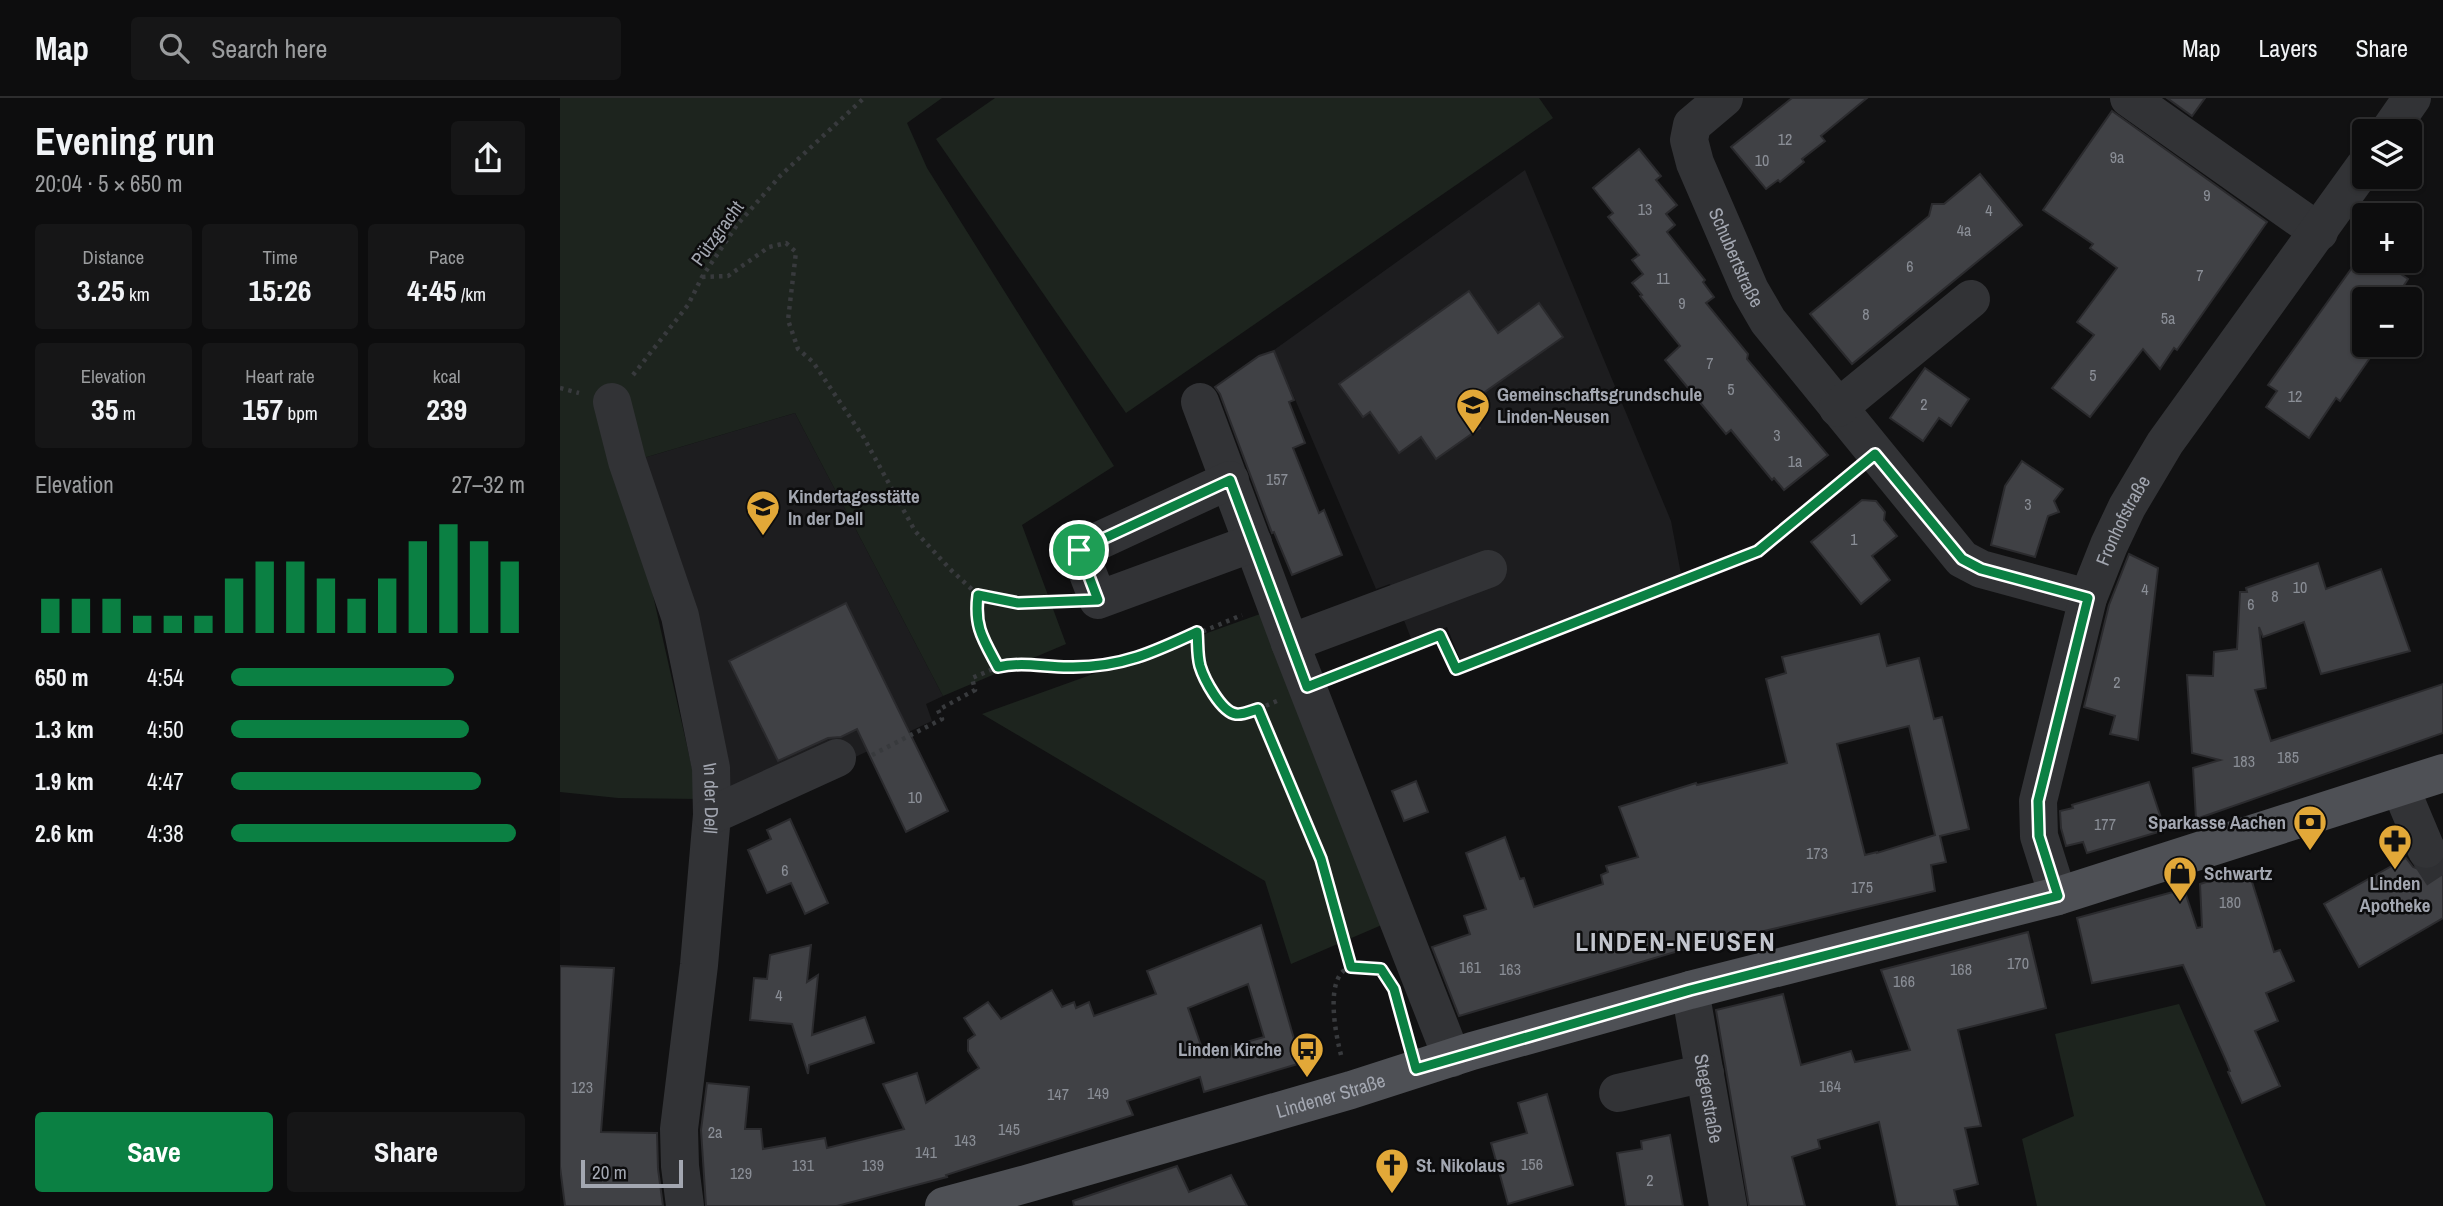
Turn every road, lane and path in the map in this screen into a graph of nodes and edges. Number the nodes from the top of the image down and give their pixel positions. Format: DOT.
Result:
graph roads {
  1 [pos="864,98"];
  2 [pos="1724,98"];
  3 [pos="2129,98"];
  4 [pos="2412,98"];
  5 [pos="2397,119"];
  6 [pos="2352,184"];
  7 [pos="2319,232"];
  8 [pos="702,277"];
  9 [pos="1972,299"];
  10 [pos="612,402"];
  11 [pos="1200,402"];
  12 [pos="1838,408"];
  13 [pos="1875,454"];
  14 [pos="1230,480"];
  15 [pos="1253,543"];
  16 [pos="1488,569"];
  17 [pos="978,595"];
  18 [pos="2088,598"];
  19 [pos="1098,600"];
  20 [pos="1275,602"];
  21 [pos="1197,632"];
  22 [pos="1290,643"];
  23 [pos="998,667"];
  24 [pos="1307,687"];
  25 [pos="877,753"];
  26 [pos="837,758"];
  27 [pos="2443,773"];
  28 [pos="2400,787"];
  29 [pos="712,815"];
  30 [pos="2426,849"];
  31 [pos="2058,896"];
  32 [pos="1351,967"];
  33 [pos="1381,969"];
  34 [pos="1690,990"];
  35 [pos="1452,1058"];
  36 [pos="1705,1073"];
  37 [pos="1351,1090"];
  38 [pos="1618,1093"];
  39 [pos="685,1206"];
  40 [pos="944,1206"];
  41 [pos="1728,1206"];
  1 -- 8 [label="path, Pützgracht"];
  2 -- 12 [label="street, Schubertstraße"];
  3 -- 7 [label="street"];
  4 -- 5 [label="street"];
  6 -- 7 [label="street, Fronhofstraße"];
  7 -- 18 [label="street, Fronhofstraße"];
  8 -- 10 [label="path, Pützgracht"];
  8 -- 17 [label="path"];
  9 -- 12 [label="street"];
  10 -- 29 [label="street, In der Dell"];
  11 -- 14 [label="street"];
  12 -- 13 [label="street, Schubertstraße"];
  13 -- 18 [label="street, Schubertstraße"];
  13 -- 24 [label="path"];
  14 -- 15 [label="street"];
  14 -- 19 [label="street"];
  15 -- 19 [label="street"];
  15 -- 20 [label="street"];
  16 -- 22 [label="street"];
  17 -- 19 [label="path"];
  17 -- 23 [label="path"];
  18 -- 31 [label="street, Fronhofstraße"];
  20 -- 21 [label="path"];
  20 -- 22 [label="street"];
  21 -- 23 [label="path"];
  21 -- 32 [label="path"];
  22 -- 24 [label="street"];
  23 -- 25 [label="path"];
  24 -- 35 [label="street"];
  26 -- 29 [label="street"];
  27 -- 28 [label="main road, Lindener Straße"];
  28 -- 30 [label="street"];
  28 -- 31 [label="main road, Lindener Straße"];
  29 -- 39 [label="street, In der Dell"];
  31 -- 34 [label="main road, Lindener Straße"];
  32 -- 33 [label="path"];
  32 -- 37 [label="path"];
  34 -- 35 [label="main road, Lindener Straße"];
  34 -- 36 [label="street, Stegerstraße"];
  35 -- 37 [label="main road, Lindener Straße"];
  36 -- 38 [label="street"];
  36 -- 41 [label="street, Stegerstraße"];
  37 -- 40 [label="main road, Lindener Straße"];
}
